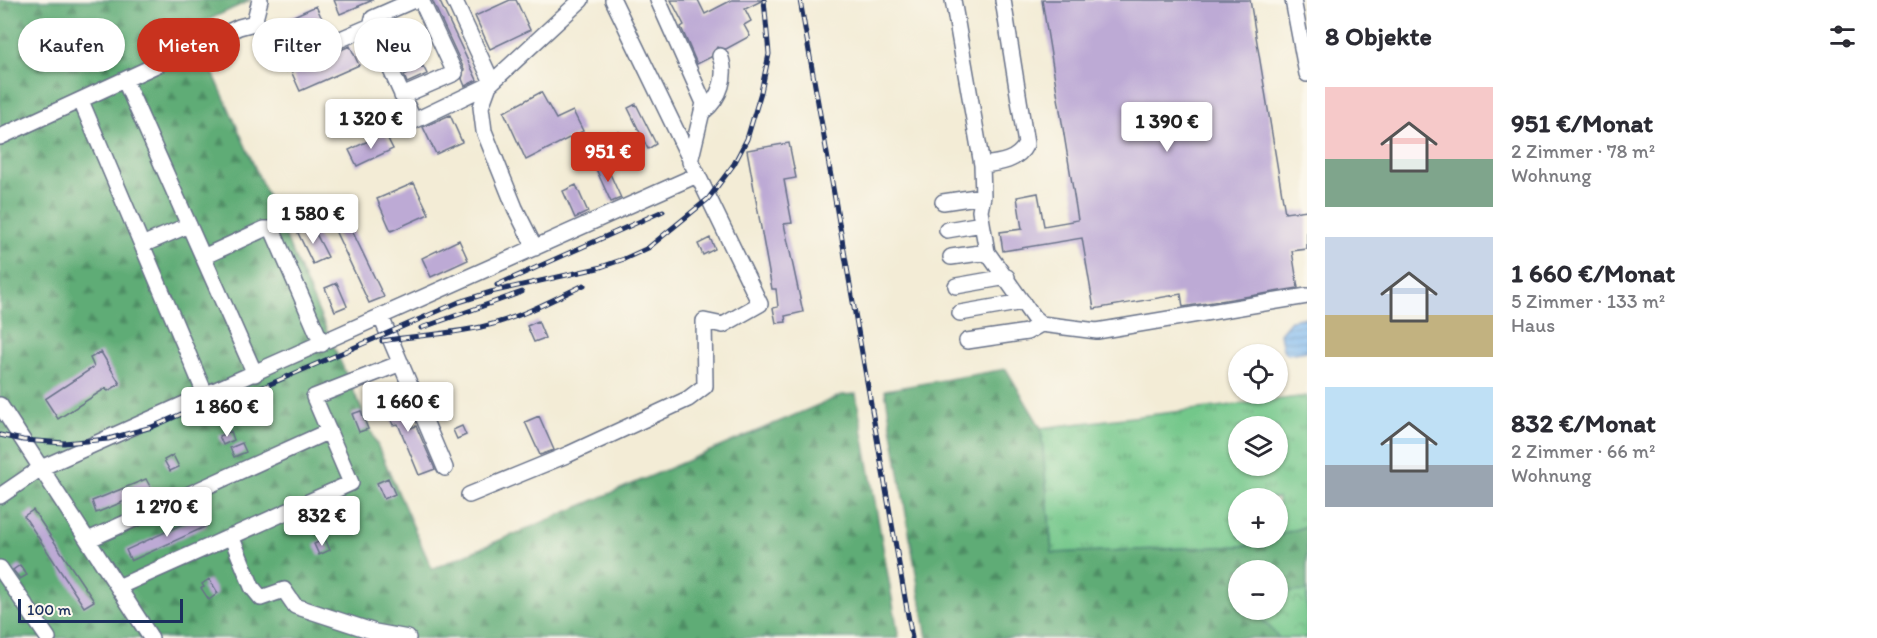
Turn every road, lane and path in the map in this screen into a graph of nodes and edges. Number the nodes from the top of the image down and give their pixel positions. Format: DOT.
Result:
graph roads {
  1 [pos="260,0"];
  2 [pos="414,0"];
  3 [pos="421,0"];
  4 [pos="453,0"];
  5 [pos="581,0"];
  6 [pos="613,0"];
  7 [pos="658,0"];
  8 [pos="953,0"];
  9 [pos="1003,0"];
  10 [pos="1293,0"];
  11 [pos="255,18"];
  12 [pos="373,18"];
  13 [pos="252,24"];
  14 [pos="720,56"];
  15 [pos="391,72"];
  16 [pos="1307,74"];
  17 [pos="124,81"];
  18 [pos="491,83"];
  19 [pos="402,96"];
  20 [pos="81,101"];
  21 [pos="704,111"];
  22 [pos="0,137"];
  23 [pos="982,165"];
  24 [pos="693,168"];
  25 [pos="983,196"];
  26 [pos="943,202"];
  27 [pos="982,224"];
  28 [pos="189,225"];
  29 [pos="947,230"];
  30 [pos="142,245"];
  31 [pos="536,248"];
  32 [pos="987,252"];
  33 [pos="203,257"];
  34 [pos="951,257"];
  35 [pos="1007,278"];
  36 [pos="956,286"];
  37 [pos="1307,296"];
  38 [pos="1023,302"];
  39 [pos="960,313"];
  40 [pos="381,317"];
  41 [pos="1041,324"];
  42 [pos="967,341"];
  43 [pos="322,344"];
  44 [pos="401,363"];
  45 [pos="255,374"];
  46 [pos="206,396"];
  47 [pos="0,405"];
  48 [pos="329,431"];
  49 [pos="41,468"];
  50 [pos="445,468"];
  51 [pos="469,495"];
  52 [pos="0,496"];
  53 [pos="231,536"];
  54 [pos="88,540"];
  55 [pos="0,568"];
  56 [pos="118,587"];
  57 [pos="48,638"];
  58 [pos="151,638"];
  59 [pos="408,638"];
  1 -- 11 [label="lane"];
  2 -- 12 [label="lane"];
  3 -- 19 [label="lane"];
  4 -- 18 [label="lane"];
  5 -- 18 [label="lane"];
  6 -- 24 [label="lane"];
  7 -- 21 [label="lane"];
  8 -- 23 [label="lane"];
  9 -- 23 [label="lane"];
  10 -- 16 [label="lane"];
  13 -- 17 [label="lane"];
  14 -- 21 [label="lane"];
  15 -- 19 [label="lane"];
  17 -- 20 [label="lane"];
  17 -- 28 [label="lane"];
  18 -- 19 [label="lane"];
  18 -- 31 [label="lane"];
  20 -- 22 [label="lane"];
  20 -- 30 [label="lane"];
  21 -- 24 [label="lane"];
  23 -- 25 [label="lane"];
  24 -- 31 [label="lane"];
  24 -- 51 [label="lane"];
  25 -- 26 [label="lane"];
  25 -- 27 [label="lane"];
  27 -- 29 [label="lane"];
  27 -- 32 [label="lane"];
  28 -- 30 [label="lane"];
  28 -- 33 [label="lane"];
  30 -- 46 [label="lane"];
  31 -- 40 [label="lane"];
  32 -- 34 [label="lane"];
  32 -- 35 [label="lane"];
  33 -- 43 [label="lane"];
  33 -- 45 [label="lane"];
  35 -- 36 [label="lane"];
  35 -- 38 [label="lane"];
  37 -- 41 [label="lane"];
  38 -- 39 [label="lane"];
  38 -- 41 [label="lane"];
  40 -- 43 [label="lane"];
  40 -- 44 [label="lane"];
  41 -- 42 [label="lane"];
  43 -- 45 [label="lane"];
  44 -- 48 [label="lane"];
  44 -- 50 [label="lane"];
  45 -- 46 [label="lane"];
  46 -- 49 [label="lane"];
  47 -- 49 [label="lane"];
  48 -- 53 [label="lane"];
  48 -- 54 [label="lane"];
  49 -- 52 [label="lane"];
  49 -- 54 [label="lane"];
  53 -- 56 [label="lane"];
  53 -- 59 [label="lane"];
  54 -- 56 [label="lane"];
  55 -- 57 [label="lane"];
  56 -- 58 [label="lane"];
}
